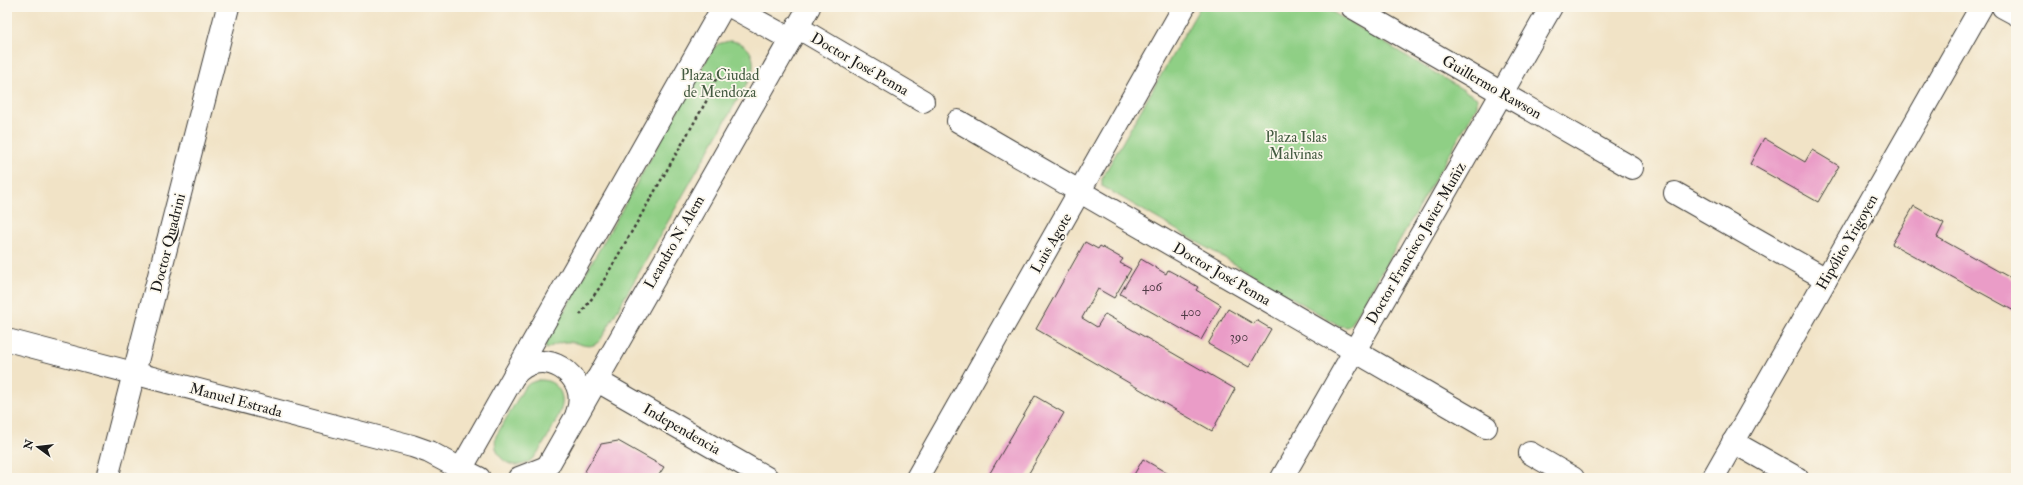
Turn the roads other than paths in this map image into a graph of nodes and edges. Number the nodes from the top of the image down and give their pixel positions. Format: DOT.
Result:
graph roads {
  1 [pos="228,7"];
  2 [pos="723,7"];
  3 [pos="732,7"];
  4 [pos="809,7"];
  5 [pos="1184,7"];
  6 [pos="1352,7"];
  7 [pos="1551,7"];
  8 [pos="1982,7"];
  9 [pos="2003,7"];
  10 [pos="2016,14"];
  11 [pos="794,33"];
  12 [pos="1502,93"];
  13 [pos="923,101"];
  14 [pos="958,121"];
  15 [pos="1632,168"];
  16 [pos="1080,191"];
  17 [pos="1676,192"];
  18 [pos="1826,279"];
  19 [pos="7,340"];
  20 [pos="1354,351"];
  21 [pos="134,374"];
  22 [pos="511,380"];
  23 [pos="596,380"];
  24 [pos="575,417"];
  25 [pos="1486,428"];
  26 [pos="1733,442"];
  27 [pos="1530,453"];
  28 [pos="544,472"];
  29 [pos="465,475"];
  30 [pos="107,478"];
  31 [pos="519,478"];
  32 [pos="767,478"];
  33 [pos="917,478"];
  34 [pos="1282,478"];
  35 [pos="1573,478"];
  36 [pos="1713,478"];
  37 [pos="1797,478"];
  1 -- 21 [label="street, Doctor Quadrini"];
  2 -- 22 [label="street"];
  3 -- 11 [label="street, Doctor José Penna"];
  4 -- 11 [label="street, Leandro N. Alem"];
  5 -- 16 [label="street, Luis Agote"];
  6 -- 12 [label="street, Guillermo Rawson"];
  7 -- 12 [label="street, Doctor Francisco Javier Muñiz"];
  8 -- 18 [label="street, Hipólito Yrigoyen"];
  9 -- 10 [label="street"];
  11 -- 13 [label="street, Doctor José Penna"];
  11 -- 23 [label="street, Leandro N. Alem"];
  12 -- 15 [label="street, Guillermo Rawson"];
  12 -- 20 [label="street, Doctor Francisco Javier Muñiz"];
  14 -- 16 [label="street, Doctor José Penna"];
  16 -- 20 [label="street, Doctor José Penna"];
  16 -- 33 [label="street, Luis Agote"];
  17 -- 18 [label="street"];
  18 -- 26 [label="street, Hipólito Yrigoyen"];
  19 -- 21 [label="street, Manuel Estrada"];
  20 -- 25 [label="street, Doctor José Penna"];
  20 -- 34 [label="street, Doctor Francisco Javier Muñiz"];
  21 -- 29 [label="street, Manuel Estrada"];
  21 -- 30 [label="street, Doctor Quadrini"];
  22 -- 24 [label="street"];
  22 -- 29 [label="street"];
  23 -- 24 [label="street, Leandro N. Alem"];
  23 -- 32 [label="street, Independencia"];
  24 -- 28 [label="street, Leandro N. Alem"];
  26 -- 36 [label="street, Hipólito Yrigoyen"];
  26 -- 37 [label="street"];
  27 -- 35 [label="street"];
  28 -- 31 [label="street"];
}
